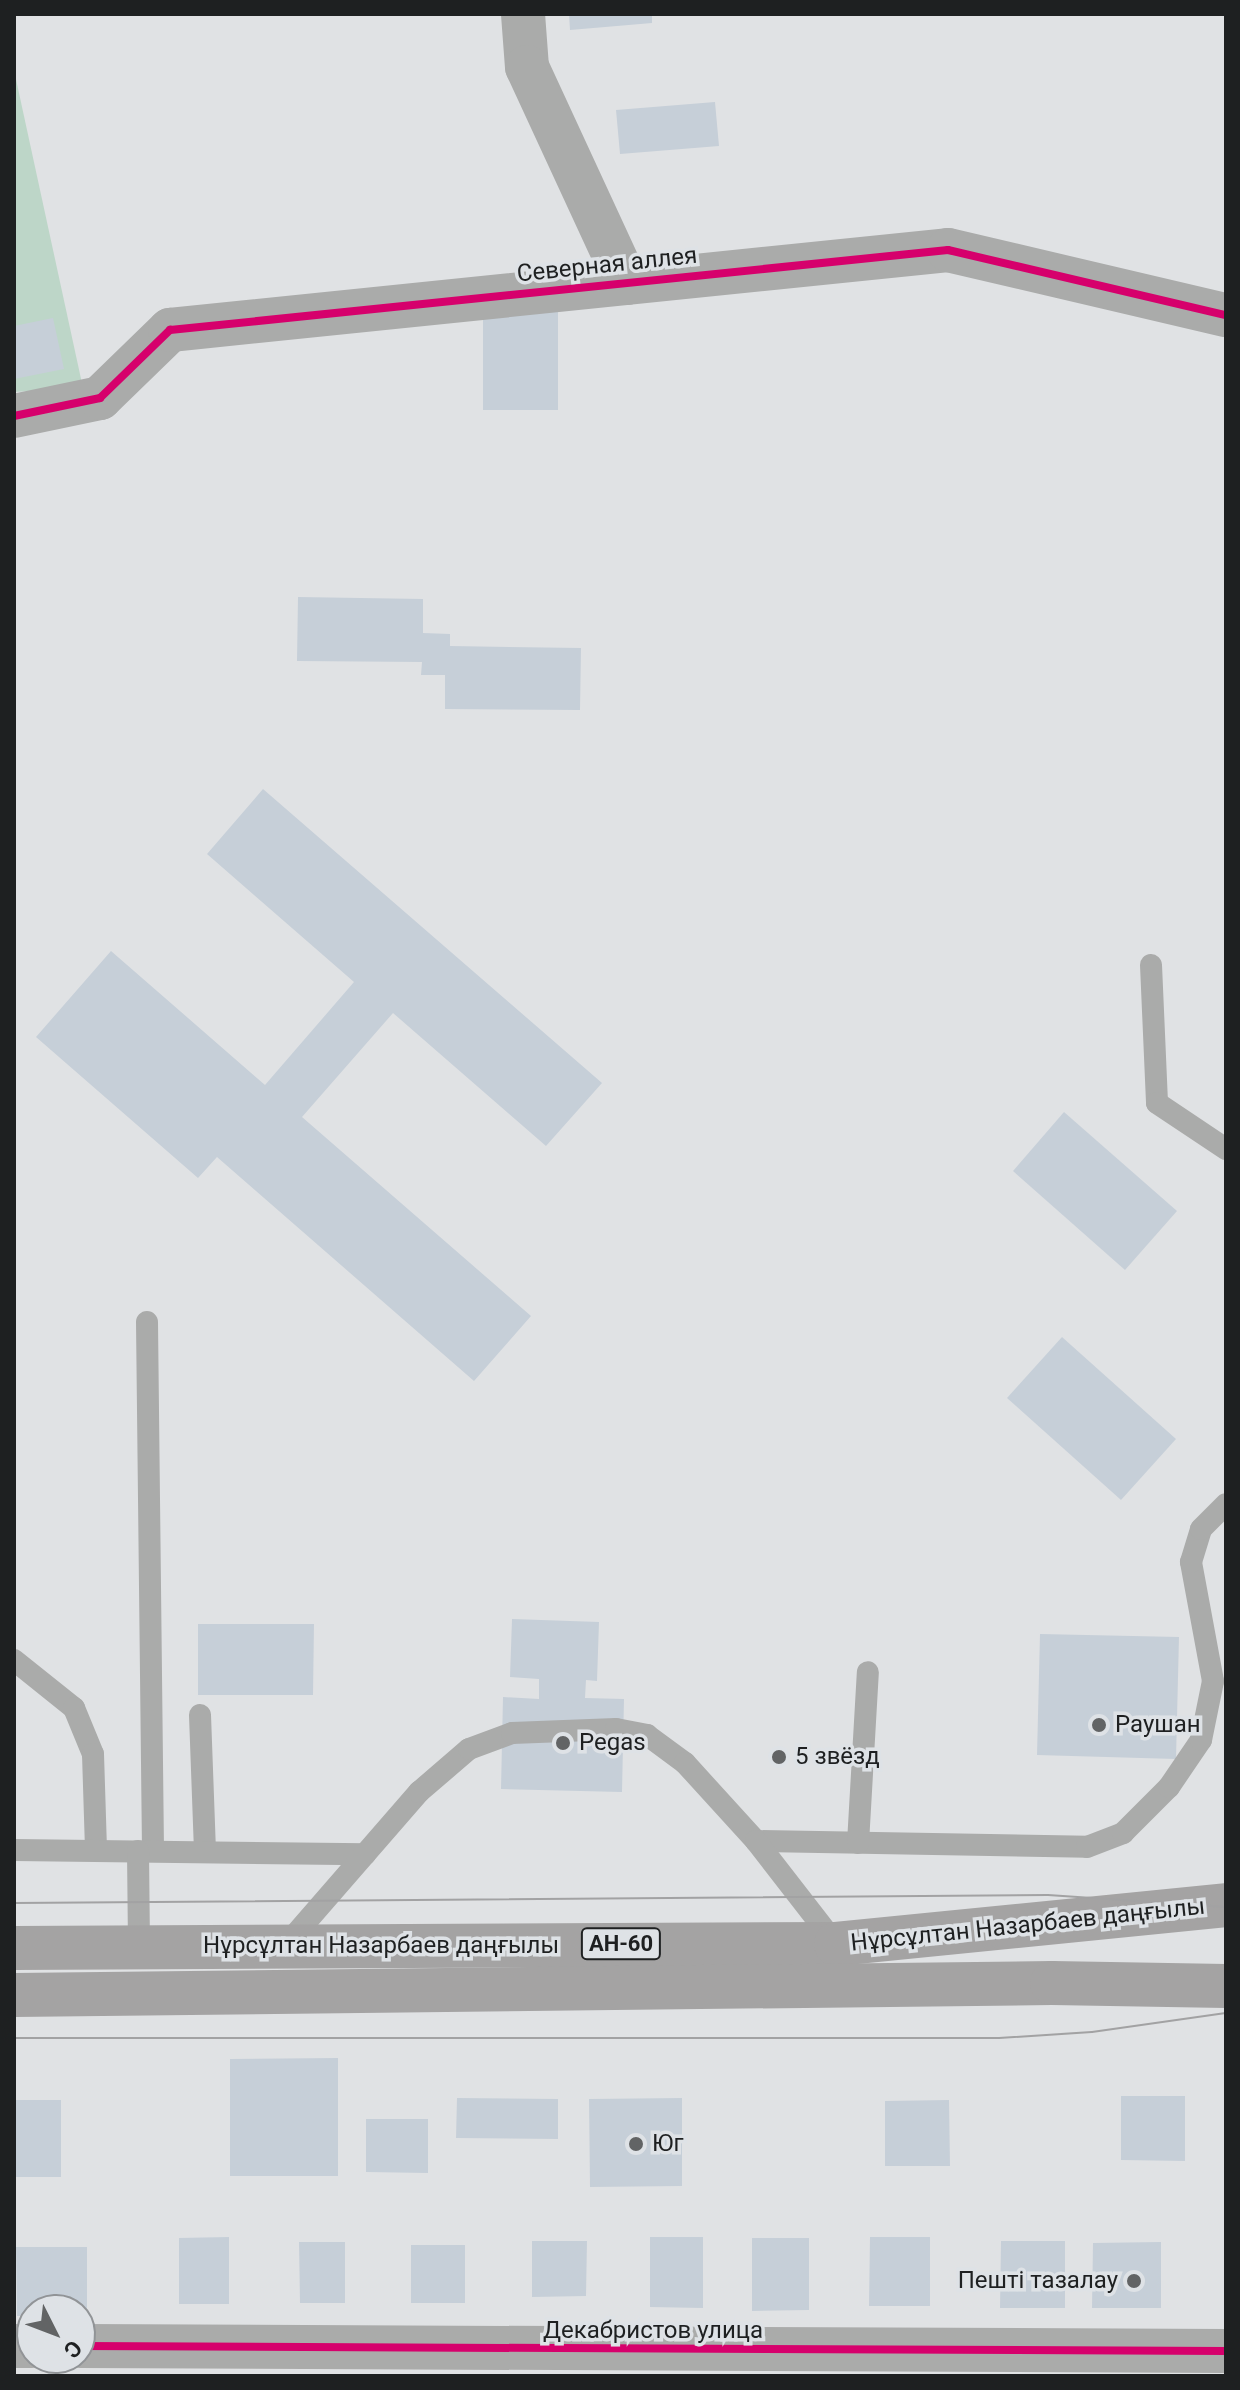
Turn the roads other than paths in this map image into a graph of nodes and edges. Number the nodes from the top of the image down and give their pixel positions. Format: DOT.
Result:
graph roads {
  1 [pos="523,14"];
  2 [pos="627,283"];
  3 [pos="1226,315"];
  4 [pos="14,416"];
  5 [pos="1151,965"];
  6 [pos="1226,1149"];
  7 [pos="147,1322"];
  8 [pos="1226,1504"];
  9 [pos="14,1660"];
  10 [pos="868,1672"];
  11 [pos="200,1715"];
  12 [pos="756,1841"];
  13 [pos="858,1843"];
  14 [pos="14,1850"];
  15 [pos="96,1850"];
  16 [pos="146,1851"];
  17 [pos="205,1852"];
  18 [pos="365,1854"];
  19 [pos="1226,1905"];
  20 [pos="836,1944"];
  21 [pos="286,1945"];
  22 [pos="14,1948"];
  23 [pos="139,1948"];
  24 [pos="1226,1986"];
  25 [pos="14,1995"];
  26 [pos="96,2346"];
  27 [pos="1226,2351"];
  1 -- 2 [label="street"];
  2 -- 3 [label="street, Северная аллея"];
  2 -- 4 [label="street, Северная аллея"];
  5 -- 6 [label="lane"];
  7 -- 16 [label="lane"];
  8 -- 13 [label="lane"];
  9 -- 15 [label="lane"];
  10 -- 13 [label="lane"];
  11 -- 17 [label="lane"];
  12 -- 13 [label="lane"];
  12 -- 18 [label="lane"];
  12 -- 20 [label="lane"];
  14 -- 15 [label="lane"];
  15 -- 16 [label="lane"];
  16 -- 17 [label="lane"];
  16 -- 23 [label="lane"];
  17 -- 18 [label="lane"];
  18 -- 21 [label="lane"];
  19 -- 20 [label="main road, Нұрсұлтан Назарбаев даңғылы / АН-60"];
  20 -- 21 [label="main road, Нұрсұлтан Назарбаев даңғылы / АН-60"];
  21 -- 23 [label="main road, Нұрсұлтан Назарбаев даңғылы / АН-60"];
  22 -- 23 [label="main road, Нұрсұлтан Назарбаев даңғылы / АН-60"];
  24 -- 25 [label="main road, Нұрсұлтан Назарбаев даңғылы / АН-60"];
  26 -- 27 [label="street, Декабристов улица"];
}
